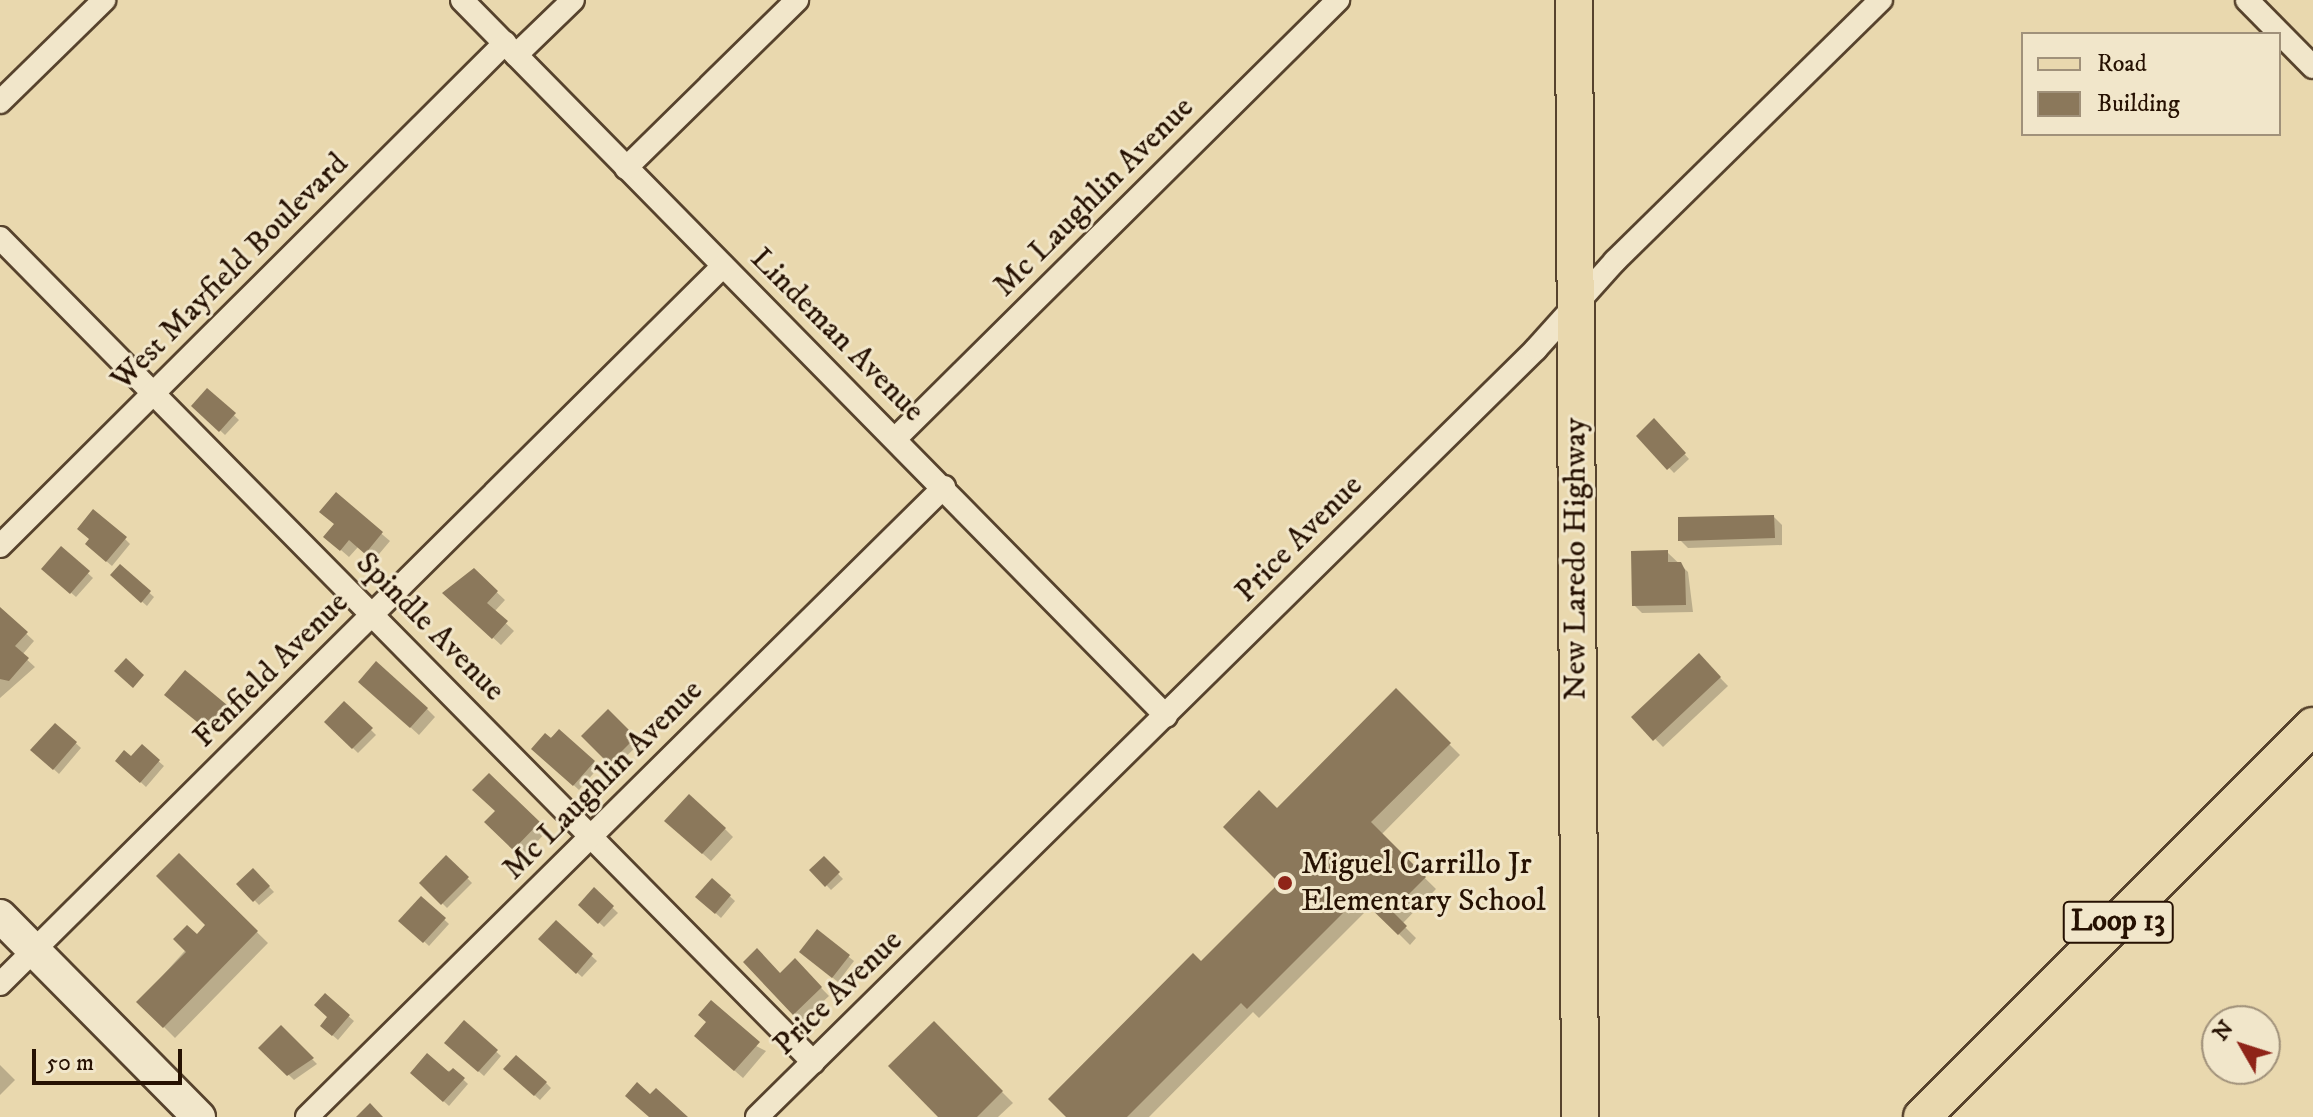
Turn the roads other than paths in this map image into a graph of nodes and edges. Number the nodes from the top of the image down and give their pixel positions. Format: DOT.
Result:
graph roads {
  1 [pos="104,0"];
  2 [pos="462,0"];
  3 [pos="573,0"];
  4 [pos="797,0"];
  5 [pos="1338,0"];
  6 [pos="1574,0"];
  7 [pos="1881,0"];
  8 [pos="2247,0"];
  9 [pos="2279,32"];
  10 [pos="2281,35"];
  11 [pos="511,49"];
  12 [pos="2313,67"];
  13 [pos="0,102"];
  14 [pos="626,168"];
  15 [pos="0,238"];
  16 [pos="723,266"];
  17 [pos="1575,306"];
  18 [pos="153,393"];
  19 [pos="895,439"];
  20 [pos="944,487"];
  21 [pos="0,546"];
  22 [pos="372,614"];
  23 [pos="1166,716"];
  24 [pos="2313,726"];
  25 [pos="592,836"];
  26 [pos="0,916"];
  27 [pos="34,951"];
  28 [pos="0,984"];
  29 [pos="813,1062"];
  30 [pos="199,1117"];
  31 [pos="307,1117"];
  32 [pos="757,1117"];
  33 [pos="1580,1117"];
  34 [pos="1922,1117"];
  1 -- 13 [label="street"];
  2 -- 11 [label="street, Lindeman Avenue"];
  3 -- 11 [label="street, West Mayfield Boulevard"];
  4 -- 14 [label="street"];
  5 -- 19 [label="street, Mc Laughlin Avenue"];
  6 -- 17 [label="main road, New Laredo Highway"];
  7 -- 17 [label="street, Price Avenue"];
  8 -- 9 [label="street"];
  10 -- 12 [label="street"];
  11 -- 14 [label="street, Lindeman Avenue"];
  11 -- 18 [label="street, West Mayfield Boulevard"];
  14 -- 16 [label="street, Lindeman Avenue"];
  15 -- 18 [label="street, Spindle Avenue"];
  16 -- 19 [label="street, Lindeman Avenue"];
  16 -- 22 [label="street, Fenfield Avenue"];
  17 -- 23 [label="street, Price Avenue"];
  17 -- 33 [label="main road, New Laredo Highway"];
  18 -- 21 [label="street, West Mayfield Boulevard"];
  18 -- 22 [label="street, Spindle Avenue"];
  19 -- 20 [label="street, Lindeman Avenue"];
  20 -- 23 [label="street, Lindeman Avenue"];
  20 -- 25 [label="street, Mc Laughlin Avenue"];
  22 -- 25 [label="street, Spindle Avenue"];
  22 -- 27 [label="street, Fenfield Avenue"];
  23 -- 29 [label="street, Price Avenue"];
  24 -- 34 [label="main road, Loop 13"];
  25 -- 29 [label="street, Spindle Avenue"];
  25 -- 31 [label="street, Mc Laughlin Avenue"];
  26 -- 27 [label="main road"];
  27 -- 28 [label="street, Fenfield Avenue"];
  27 -- 30 [label="main road"];
  29 -- 32 [label="street, Price Avenue"];
}
